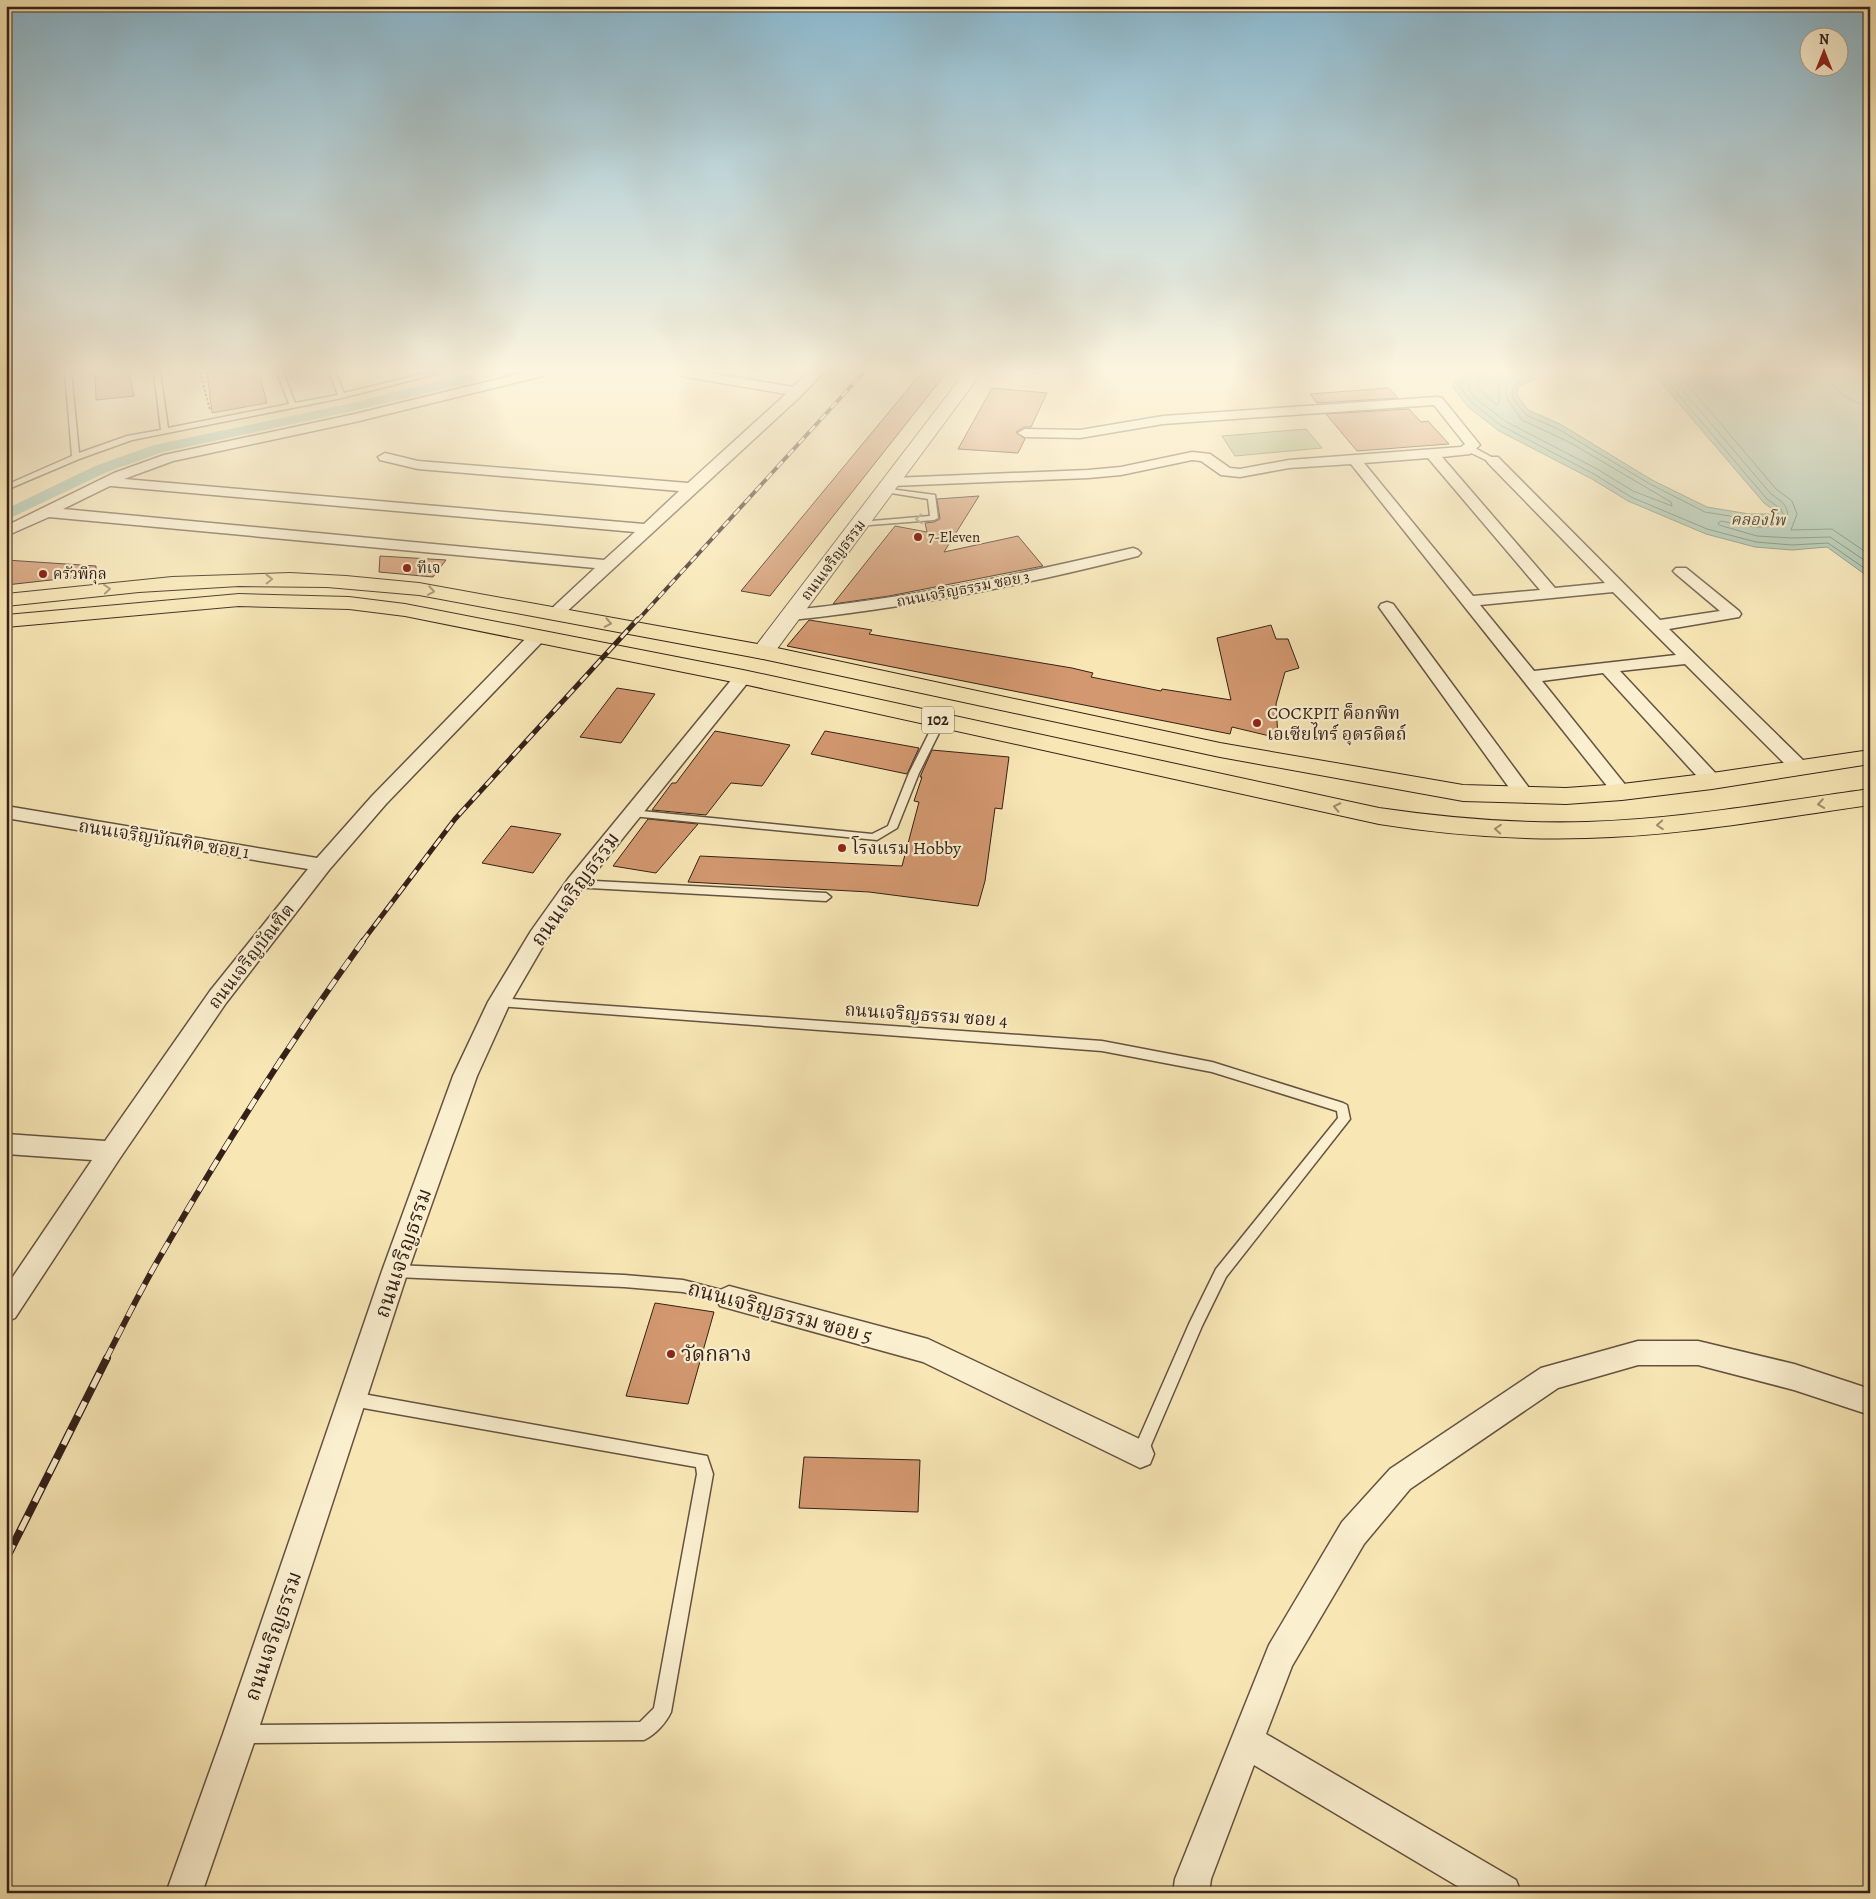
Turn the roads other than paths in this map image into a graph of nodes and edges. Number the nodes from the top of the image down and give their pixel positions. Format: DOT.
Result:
graph roads {
  1 [pos="1354,460"];
  2 [pos="1493,460"];
  3 [pos="68,461"];
  4 [pos="162,461"];
  5 [pos="402,461"];
  6 [pos="722,461"];
  7 [pos="907,461"];
  8 [pos="1169,461"];
  9 [pos="1209,461"];
  10 [pos="1344,461"];
  11 [pos="1438,461"];
  12 [pos="108,482"];
  13 [pos="888,486"];
  14 [pos="6,488"];
  15 [pos="692,488"];
  16 [pos="46,512"];
  17 [pos="860,524"];
  18 [pos="648,529"];
  19 [pos="6,532"];
  20 [pos="1133,552"];
  21 [pos="609,565"];
  22 [pos="1681,571"];
  23 [pos="1617,587"];
  24 [pos="80,592"];
  25 [pos="1551,593"];
  26 [pos="6,600"];
  27 [pos="1468,601"];
  28 [pos="1387,607"];
  29 [pos="556,613"];
  30 [pos="70,614"];
  31 [pos="792,615"];
  32 [pos="581,618"];
  33 [pos="6,622"];
  34 [pos="1656,626"];
  35 [pos="549,638"];
  36 [pos="763,652"];
  37 [pos="1690,658"];
  38 [pos="1607,668"];
  39 [pos="743,677"];
  40 [pos="1528,677"];
  41 [pos="940,721"];
  42 [pos="1220,750"];
  43 [pos="1870,757"];
  44 [pos="1800,768"];
  45 [pos="1208,779"];
  46 [pos="1712,782"];
  47 [pos="1622,792"];
  48 [pos="1525,796"];
  49 [pos="1870,797"];
  50 [pos="6,812"];
  51 [pos="632,813"];
  52 [pos="322,865"];
  53 [pos="575,884"];
  54 [pos="826,897"];
  55 [pos="499,1002"];
  56 [pos="6,1144"];
  57 [pos="111,1151"];
  58 [pos="396,1271"];
  59 [pos="729,1298"];
  60 [pos="9,1302"];
  61 [pos="352,1399"];
  62 [pos="1870,1402"];
  63 [pos="1140,1454"];
  64 [pos="240,1734"];
  65 [pos="1247,1742"];
  66 [pos="184,1893"];
  67 [pos="1190,1893"];
  68 [pos="1503,1893"];
  1 -- 27 [label="street"];
  2 -- 23 [label="street"];
  3 -- 14 [label="lane"];
  4 -- 12 [label="street"];
  5 -- 15 [label="street"];
  6 -- 15 [label="street"];
  7 -- 13 [label="street, ถนนเจริญธรรม"];
  8 -- 13 [label="street"];
  9 -- 10 [label="street"];
  11 -- 25 [label="street"];
  12 -- 16 [label="street"];
  12 -- 18 [label="street"];
  13 -- 17 [label="street, ถนนเจริญธรรม"];
  13 -- 17 [label="lane, one-way"];
  15 -- 18 [label="street"];
  16 -- 19 [label="street"];
  16 -- 21 [label="street"];
  17 -- 31 [label="street, ถนนเจริญธรรม"];
  18 -- 21 [label="street"];
  20 -- 31 [label="street, ถนนเจริญธรรม ซอย 3"];
  21 -- 29 [label="street"];
  22 -- 34 [label="street"];
  23 -- 25 [label="street"];
  23 -- 34 [label="street"];
  24 -- 26 [label="main road, 102"];
  24 -- 29 [label="main road, 102, one-way"];
  24 -- 30 [label="main road"];
  25 -- 27 [label="street"];
  27 -- 40 [label="street"];
  28 -- 48 [label="street"];
  29 -- 32 [label="main road, 102"];
  30 -- 33 [label="main road, 102"];
  30 -- 35 [label="main road, 102"];
  31 -- 36 [label="street, ถนนเจริญธรรม"];
  32 -- 35 [label="main road"];
  32 -- 36 [label="main road, 102, one-way"];
  34 -- 37 [label="street"];
  35 -- 39 [label="main road, 102"];
  35 -- 52 [label="street, ถนนเจริญบัณฑิต"];
  36 -- 39 [label="main road"];
  36 -- 42 [label="main road, 102"];
  37 -- 38 [label="street"];
  37 -- 44 [label="street"];
  38 -- 40 [label="street"];
  38 -- 46 [label="street"];
  39 -- 41 [label="main road, 102"];
  39 -- 51 [label="street, ถนนเจริญธรรม"];
  40 -- 47 [label="street"];
  41 -- 45 [label="main road, 102"];
  41 -- 51 [label="lane"];
  42 -- 45 [label="main road"];
  42 -- 48 [label="main road, 102"];
  43 -- 44 [label="main road, 102"];
  44 -- 46 [label="main road, 102"];
  49 -- 45 [label="main road, 102, one-way"];
  46 -- 47 [label="main road, 102"];
  47 -- 48 [label="main road, 102"];
  50 -- 52 [label="street, ถนนเจริญบัณฑิต ซอย 1"];
  51 -- 53 [label="street, ถนนเจริญธรรม"];
  52 -- 57 [label="street, ถนนเจริญบัณฑิต"];
  53 -- 54 [label="lane"];
  53 -- 55 [label="street, ถนนเจริญธรรม"];
  55 -- 58 [label="street, ถนนเจริญธรรม"];
  55 -- 63 [label="lane, ถนนเจริญธรรม ซอย 4"];
  56 -- 57 [label="street"];
  57 -- 60 [label="street, ถนนเจริญบัณฑิต"];
  58 -- 59 [label="lane, ถนนเจริญธรรม ซอย 5"];
  58 -- 61 [label="street, ถนนเจริญธรรม"];
  59 -- 63 [label="street, ถนนเจริญธรรม ซอย 5"];
  61 -- 64 [label="street, ถนนเจริญธรรม"];
  61 -- 64 [label="lane"];
  62 -- 65 [label="street"];
  64 -- 66 [label="street, ถนนเจริญธรรม"];
  65 -- 67 [label="street"];
  65 -- 68 [label="street"];
}
